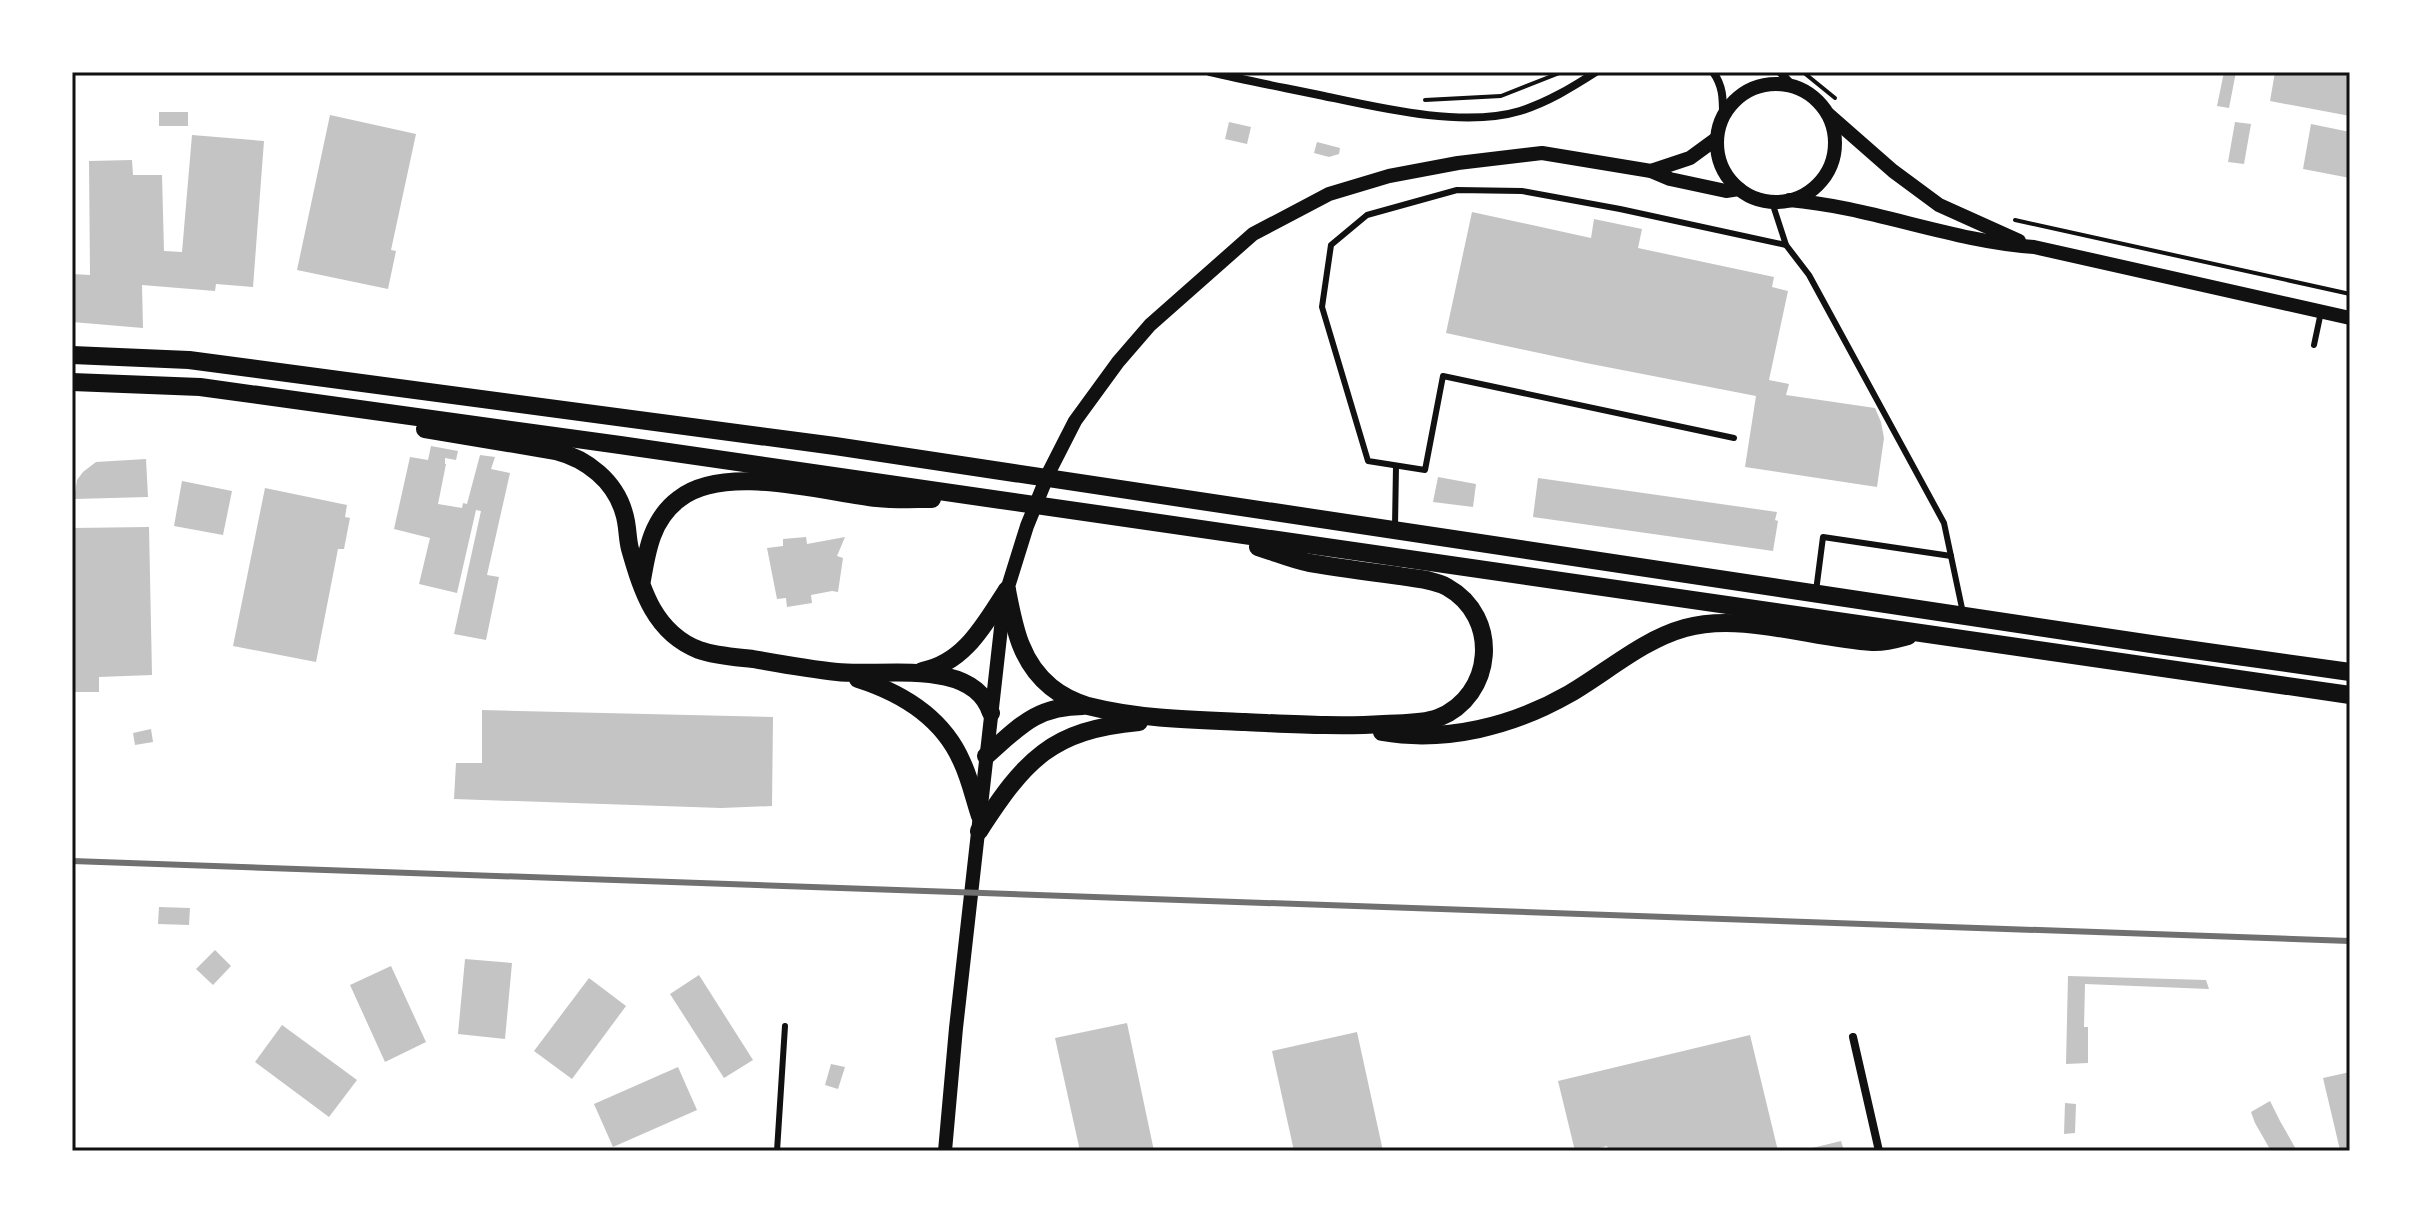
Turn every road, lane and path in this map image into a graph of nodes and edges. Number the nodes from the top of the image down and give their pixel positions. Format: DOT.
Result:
graph roads {
  1 [pos="1562,72"];
  2 [pos="1596,72"];
  3 [pos="1713,72"];
  4 [pos="1780,72"];
  5 [pos="1803,72"];
  6 [pos="1213,73"];
  7 [pos="1793,86"];
  8 [pos="1420,100"];
  9 [pos="1845,106"];
  10 [pos="1828,114"];
  11 [pos="1723,115"];
  12 [pos="1716,139"];
  13 [pos="1651,171"];
  14 [pos="1739,189"];
  15 [pos="1789,200"];
  16 [pos="1772,202"];
  17 [pos="2003,217"];
  18 [pos="1786,245"];
  19 [pos="2034,247"];
  20 [pos="2350,294"];
  21 [pos="2321,312"];
  22 [pos="2350,318"];
  23 [pos="2314,345"];
  24 [pos="72,355"];
  25 [pos="72,382"];
  26 [pos="321,404"];
  27 [pos="1734,438"];
  28 [pos="1396,466"];
  29 [pos="1004,500"];
  30 [pos="1210,531"];
  31 [pos="1395,531"];
  32 [pos="1951,556"];
  33 [pos="642,583"];
  34 [pos="1009,583"];
  35 [pos="1815,594"];
  36 [pos="1963,616"];
  37 [pos="1922,633"];
  38 [pos="914,672"];
  39 [pos="2350,672"];
  40 [pos="841,673"];
  41 [pos="2350,695"];
  42 [pos="1090,706"];
  43 [pos="991,713"];
  44 [pos="1169,719"];
  45 [pos="1347,727"];
  46 [pos="986,756"];
  47 [pos="979,828"];
  48 [pos="785,1026"];
  49 [pos="1853,1037"];
  50 [pos="777,1151"];
  51 [pos="945,1151"];
  52 [pos="1879,1151"];
  1 -- 8 [label="path"];
  2 -- 6 [label="street"];
  3 -- 11 [label="street"];
  4 -- 7 [label="street"];
  5 -- 9 [label="path"];
  7 -- 10 [label="street"];
  7 -- 11 [label="street"];
  10 -- 15 [label="street"];
  10 -- 19 [label="street"];
  11 -- 12 [label="street"];
  12 -- 13 [label="street"];
  12 -- 14 [label="street"];
  13 -- 14 [label="street"];
  13 -- 34 [label="street"];
  14 -- 16 [label="street"];
  15 -- 16 [label="street"];
  15 -- 19 [label="street"];
  16 -- 18 [label="lane"];
  17 -- 20 [label="path"];
  18 -- 28 [label="lane"];
  18 -- 32 [label="lane"];
  19 -- 21 [label="street"];
  21 -- 22 [label="street"];
  21 -- 23 [label="lane"];
  24 -- 31 [label="main road"];
  25 -- 26 [label="main road"];
  26 -- 29 [label="main road"];
  26 -- 33 [label="main road"];
  27 -- 28 [label="lane"];
  28 -- 31 [label="lane"];
  29 -- 30 [label="main road"];
  29 -- 33 [label="main road"];
  30 -- 37 [label="main road"];
  30 -- 45 [label="main road"];
  31 -- 35 [label="main road"];
  32 -- 35 [label="lane"];
  32 -- 36 [label="lane"];
  33 -- 40 [label="main road"];
  34 -- 38 [label="main road"];
  34 -- 42 [label="main road"];
  34 -- 43 [label="street"];
  35 -- 36 [label="main road"];
  36 -- 39 [label="main road"];
  37 -- 41 [label="main road"];
  37 -- 45 [label="main road"];
  38 -- 40 [label="main road"];
  38 -- 43 [label="main road"];
  40 -- 47 [label="main road"];
  42 -- 44 [label="main road"];
  42 -- 46 [label="main road"];
  43 -- 46 [label="street"];
  44 -- 45 [label="main road"];
  44 -- 47 [label="main road"];
  46 -- 47 [label="street"];
  47 -- 51 [label="street"];
  48 -- 50 [label="lane"];
  49 -- 52 [label="street"];
}
